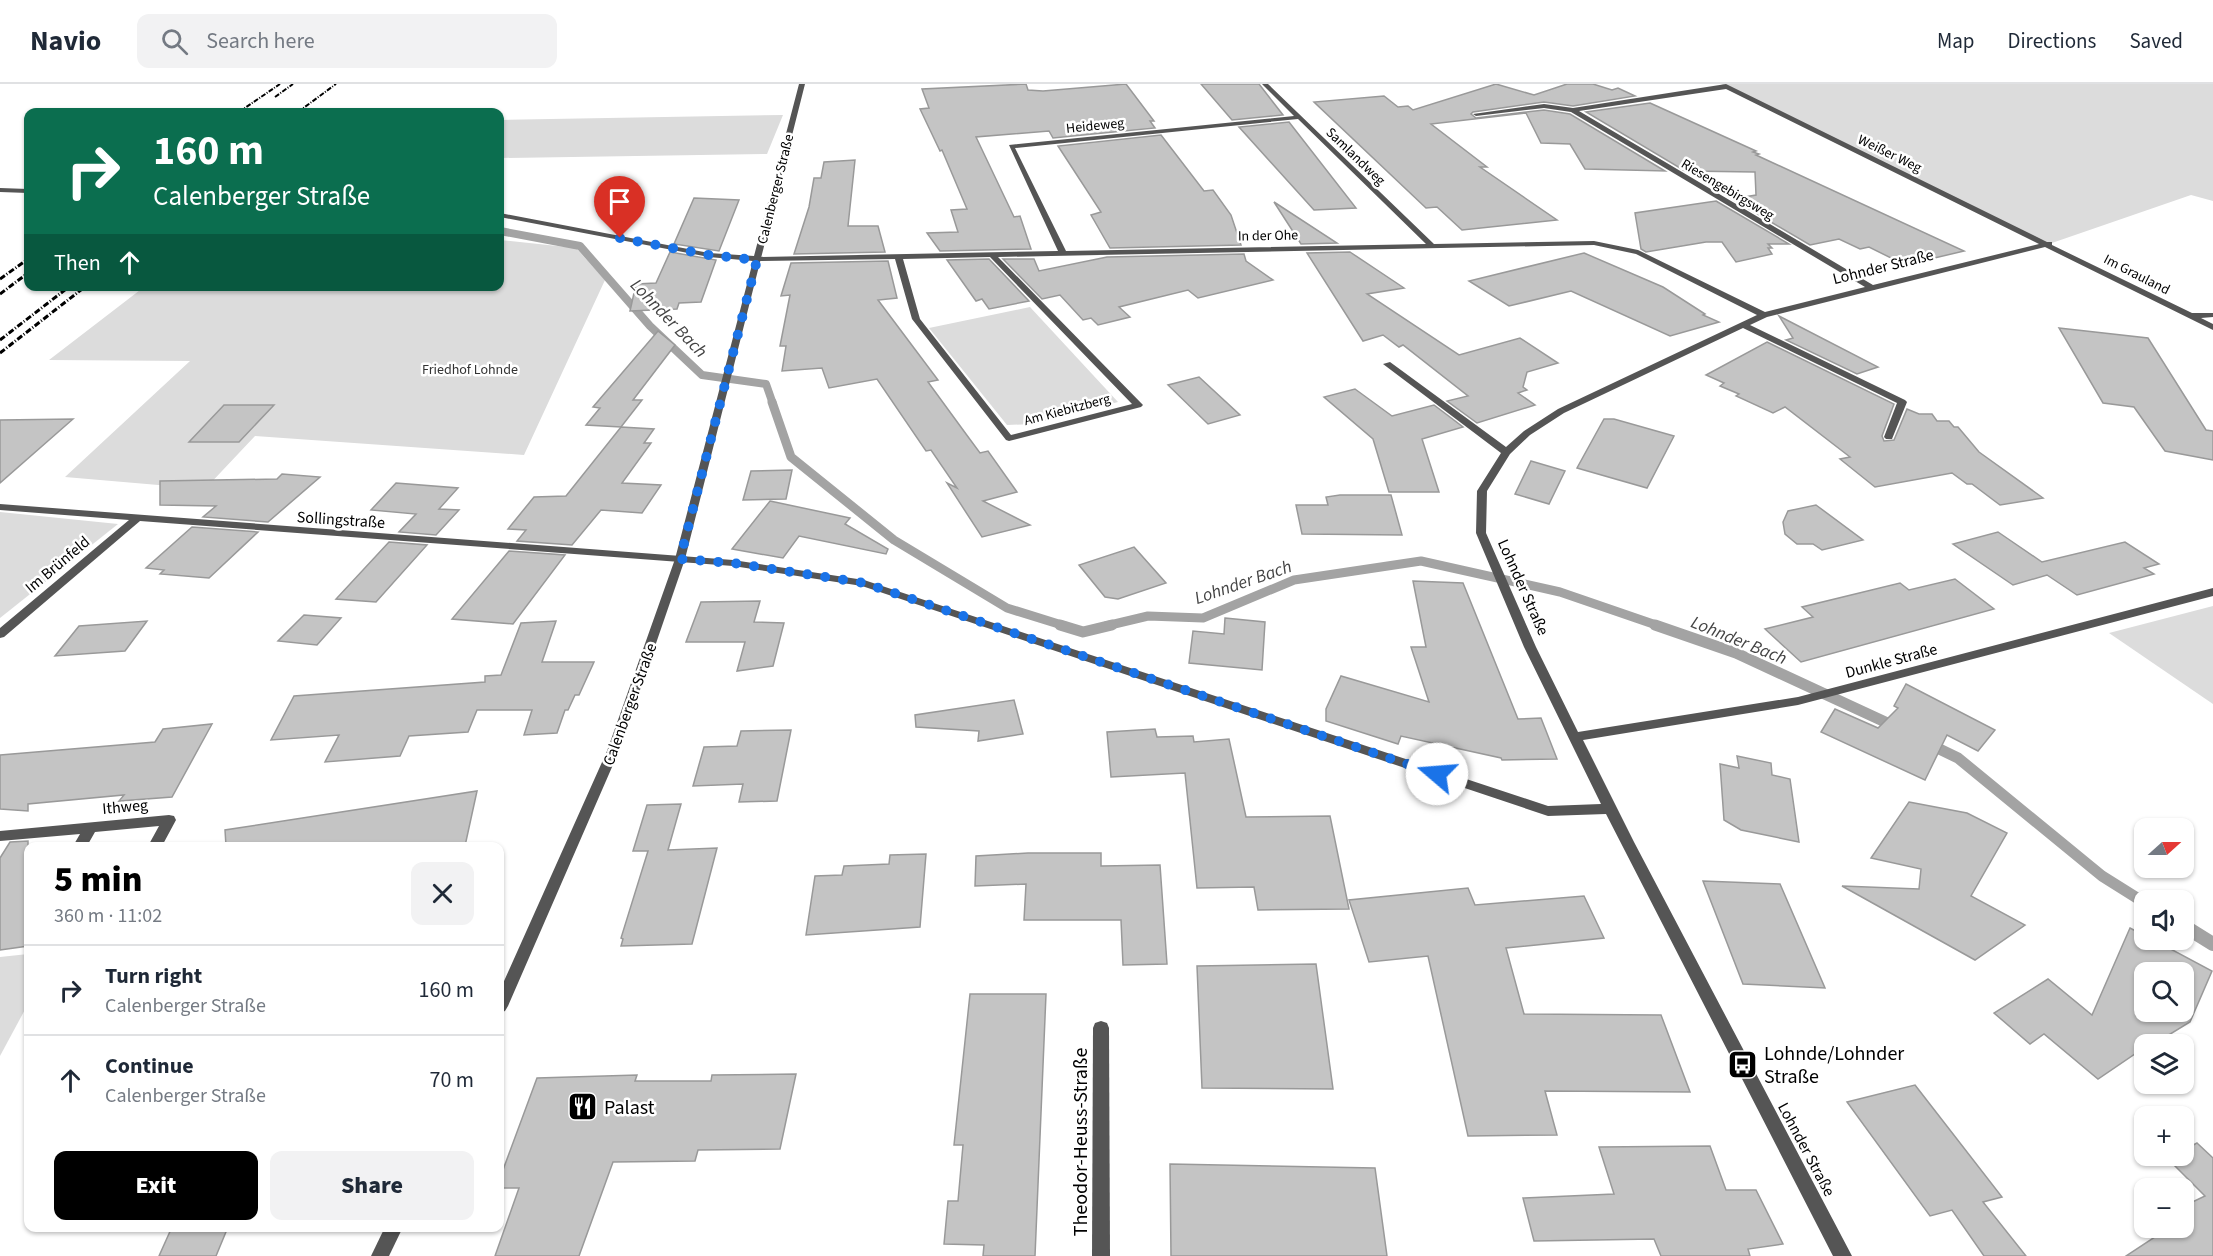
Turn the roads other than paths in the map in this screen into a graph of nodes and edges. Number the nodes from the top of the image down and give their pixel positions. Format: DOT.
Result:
graph roads {
  1 [pos="802,84"];
  2 [pos="1265,84"];
  3 [pos="1724,86"];
  4 [pos="1573,110"];
  5 [pos="1476,114"];
  6 [pos="1300,117"];
  7 [pos="0,190"];
  8 [pos="24,191"];
  9 [pos="504,216"];
  10 [pos="2049,244"];
  11 [pos="1431,245"];
  12 [pos="1063,253"];
  13 [pos="992,255"];
  14 [pos="899,258"];
  15 [pos="757,260"];
  16 [pos="1870,287"];
  17 [pos="1764,315"];
  18 [pos="2213,315"];
  19 [pos="2190,316"];
  20 [pos="1743,325"];
  21 [pos="2213,327"];
  22 [pos="1387,364"];
  23 [pos="1889,437"];
  24 [pos="1506,452"];
  25 [pos="0,507"];
  26 [pos="136,519"];
  27 [pos="680,559"];
  28 [pos="2213,592"];
  29 [pos="0,634"];
  30 [pos="1574,737"];
  31 [pos="1610,809"];
  32 [pos="91,827"];
  33 [pos="0,836"];
  34 [pos="82,842"];
  35 [pos="157,842"];
  36 [pos="504,997"];
  37 [pos="1101,1028"];
  38 [pos="392,1232"];
  39 [pos="380,1256"];
  40 [pos="1101,1256"];
  41 [pos="1843,1256"];
  1 -- 15 [label="street, Calenberger Straße"];
  2 -- 6 [label="street, Samlandweg"];
  3 -- 4 [label="street, Riesengebirgsweg"];
  3 -- 10 [label="street, Weißer Weg"];
  4 -- 5 [label="street, Riesengebirgsweg"];
  4 -- 16 [label="street, Riesengebirgsweg"];
  6 -- 11 [label="street, Samlandweg"];
  6 -- 12 [label="street, Heideweg"];
  7 -- 8 [label="street"];
  9 -- 15 [label="street, In der Ohe"];
  10 -- 16 [label="street, Lohnder Straße"];
  10 -- 19 [label="street, Im Grauland"];
  11 -- 12 [label="street, In der Ohe"];
  11 -- 17 [label="street, In der Ohe"];
  12 -- 13 [label="street, In der Ohe"];
  13 -- 14 [label="street, In der Ohe"];
  13 -- 14 [label="street, Am Kiebitzberg"];
  14 -- 15 [label="street, In der Ohe"];
  15 -- 27 [label="street, Calenberger Straße"];
  16 -- 17 [label="street, Lohnder Straße"];
  17 -- 20 [label="street, Lohnder Straße"];
  18 -- 19 [label="street"];
  19 -- 21 [label="street, Im Grauland"];
  20 -- 23 [label="street"];
  20 -- 24 [label="street, Lohnder Straße"];
  22 -- 24 [label="street"];
  24 -- 30 [label="street, Lohnder Straße"];
  25 -- 26 [label="street, Sollingstraße"];
  26 -- 27 [label="street, Sollingstraße"];
  26 -- 29 [label="street, Im Brünfeld"];
  27 -- 31 [label="street, Sollingstraße"];
  27 -- 36 [label="street, Calenberger Straße"];
  28 -- 30 [label="street, Dunkle Straße"];
  30 -- 31 [label="street, Lohnder Straße"];
  31 -- 41 [label="street, Lohnder Straße"];
  32 -- 33 [label="street, Ithweg"];
  32 -- 34 [label="street, Ithweg"];
  32 -- 35 [label="street, Ithweg"];
  37 -- 40 [label="street, Theodor-Heuss-Straße"];
  38 -- 39 [label="street"];
}
